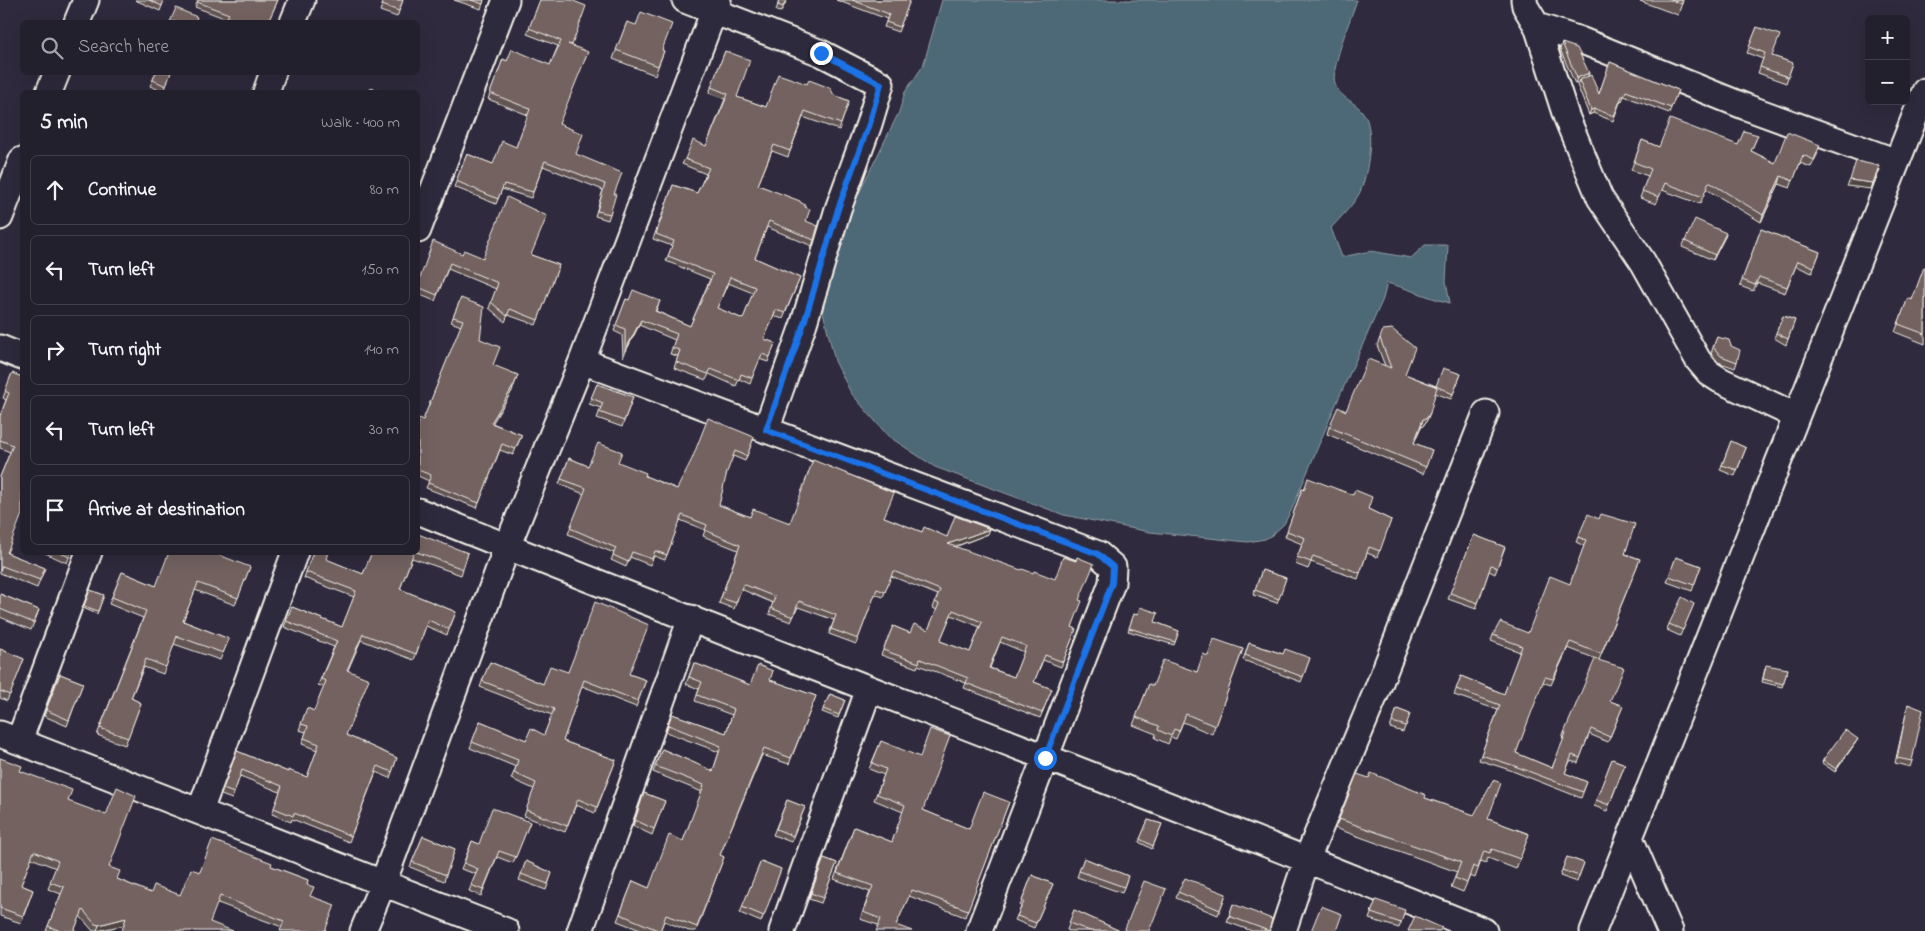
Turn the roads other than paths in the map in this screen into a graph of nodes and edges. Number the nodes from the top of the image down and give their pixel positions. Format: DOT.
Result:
graph roads {
  1 [pos="86,0"];
  2 [pos="302,0"];
  3 [pos="506,0"];
  4 [pos="685,0"];
  5 [pos="1524,0"];
  6 [pos="716,6"];
  7 [pos="78,20"];
  8 [pos="294,20"];
  9 [pos="1537,26"];
  10 [pos="56,75"];
  11 [pos="272,75"];
  12 [pos="50,90"];
  13 [pos="267,90"];
  14 [pos="1925,91"];
  15 [pos="1897,162"];
  16 [pos="20,165"];
  17 [pos="0,217"];
  18 [pos="420,225"];
  19 [pos="0,348"];
  20 [pos="20,356"];
  21 [pos="582,361"];
  22 [pos="1486,413"];
  23 [pos="1796,416"];
  24 [pos="766,430"];
  25 [pos="420,512"];
  26 [pos="506,547"];
  27 [pos="88,555"];
  28 [pos="294,555"];
  29 [pos="691,618"];
  30 [pos="869,689"];
  31 [pos="10,738"];
  32 [pos="1045,758"];
  33 [pos="200,811"];
  34 [pos="1630,838"];
  35 [pos="1307,859"];
  36 [pos="383,883"];
  37 [pos="363,931"];
  38 [pos="506,931"];
  39 [pos="580,931"];
  40 [pos="782,931"];
  41 [pos="979,931"];
  42 [pos="1283,931"];
  43 [pos="1484,931"];
  44 [pos="1593,931"];
  45 [pos="1670,931"];
  1 -- 7 [label="street"];
  2 -- 8 [label="street"];
  3 -- 18 [label="street"];
  4 -- 6 [label="street"];
  5 -- 9 [label="street"];
  6 -- 21 [label="street"];
  6 -- 24 [label="street"];
  9 -- 15 [label="street"];
  9 -- 23 [label="street"];
  10 -- 12 [label="street"];
  11 -- 13 [label="street"];
  14 -- 15 [label="street"];
  15 -- 23 [label="street"];
  16 -- 17 [label="street"];
  19 -- 20 [label="street"];
  21 -- 24 [label="street"];
  21 -- 26 [label="street"];
  22 -- 35 [label="street"];
  23 -- 34 [label="street"];
  24 -- 32 [label="street"];
  25 -- 26 [label="street"];
  26 -- 29 [label="street"];
  26 -- 36 [label="street"];
  27 -- 31 [label="street"];
  28 -- 33 [label="street"];
  29 -- 30 [label="street"];
  29 -- 39 [label="street"];
  30 -- 32 [label="street"];
  30 -- 40 [label="street"];
  31 -- 33 [label="street"];
  32 -- 35 [label="street"];
  32 -- 41 [label="street"];
  33 -- 36 [label="street"];
  34 -- 44 [label="street"];
  34 -- 45 [label="street"];
  35 -- 42 [label="street"];
  35 -- 43 [label="street"];
  36 -- 37 [label="street"];
  36 -- 38 [label="street"];
}
